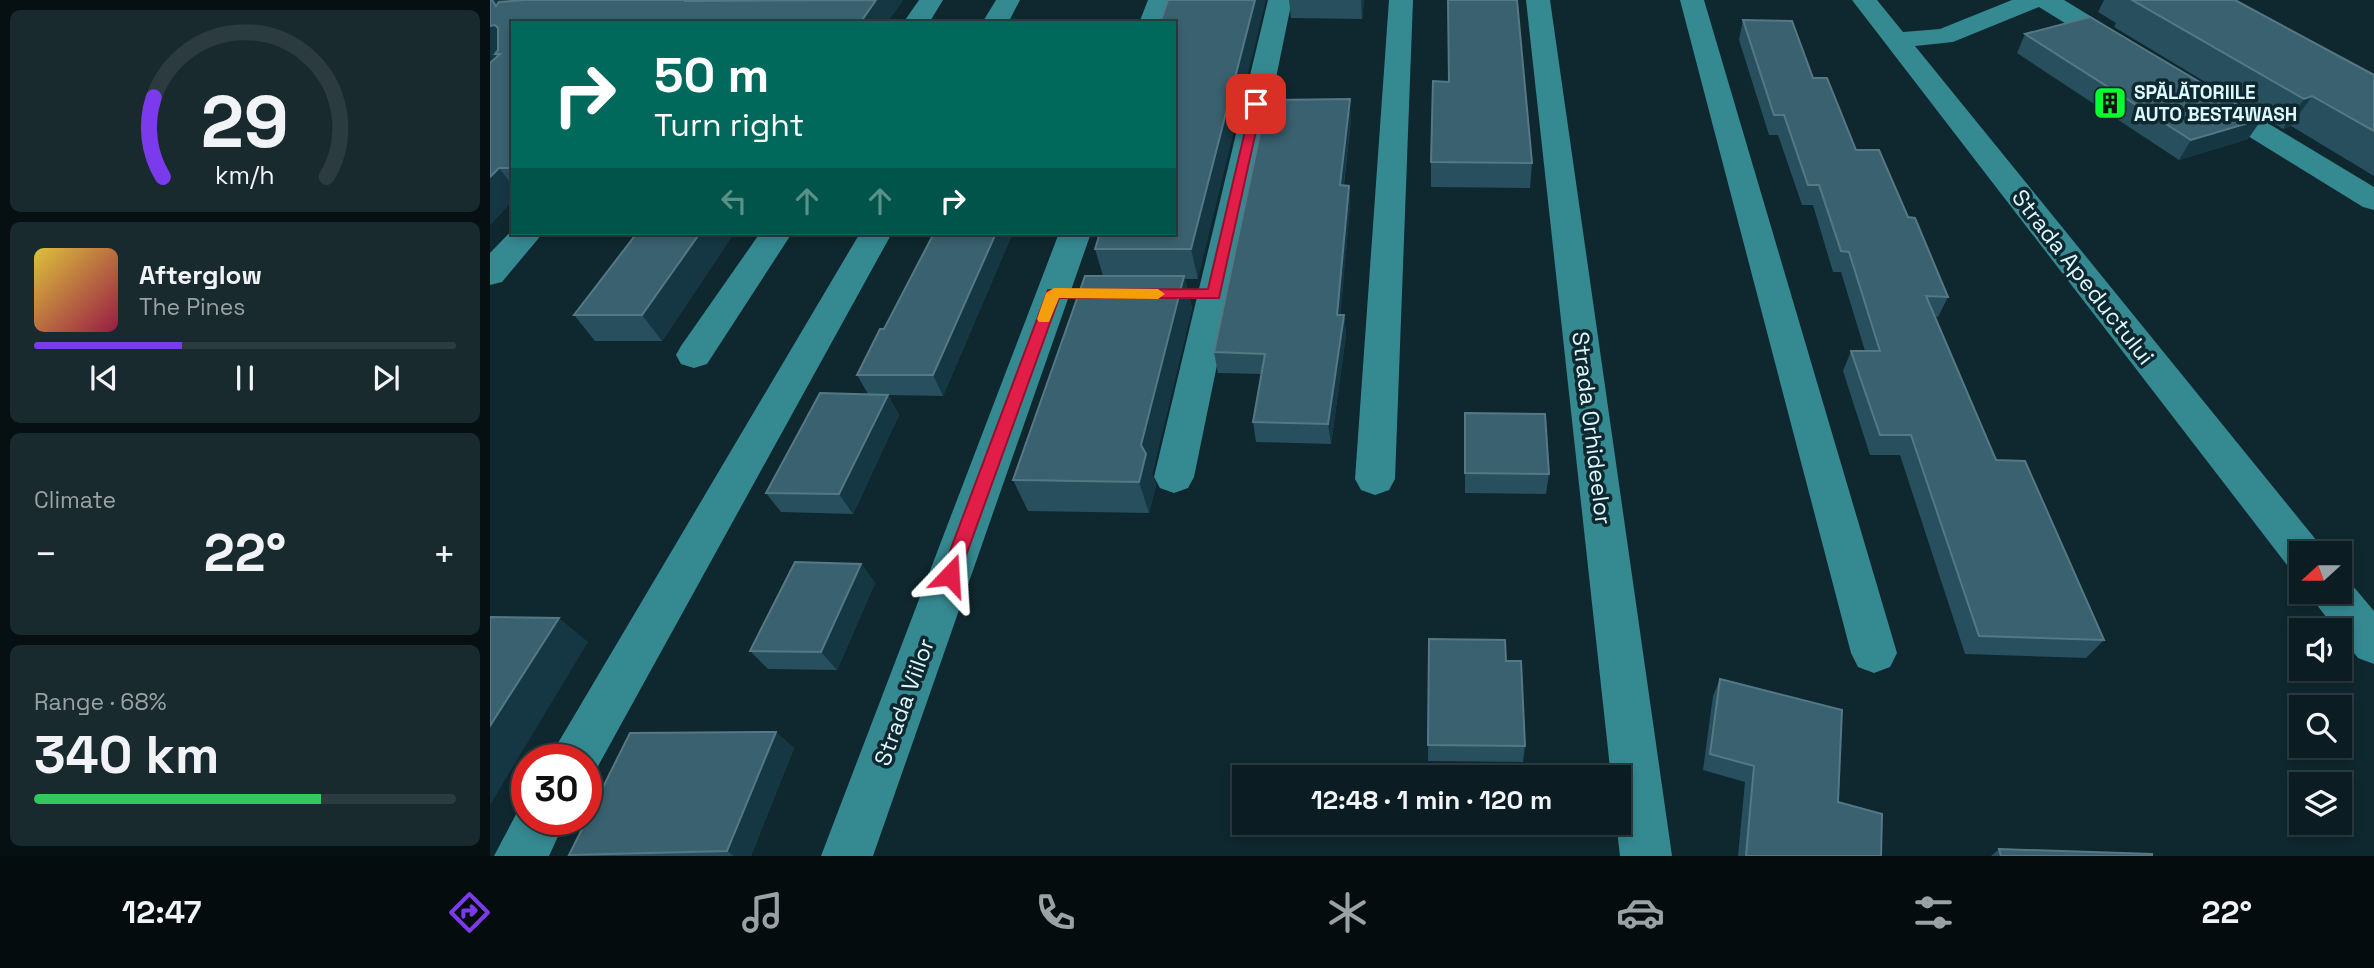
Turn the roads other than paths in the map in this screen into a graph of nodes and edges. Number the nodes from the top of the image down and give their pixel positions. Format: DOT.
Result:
graph roads {
  1 [pos="931,0"];
  2 [pos="1008,0"];
  3 [pos="1160,0"];
  4 [pos="1280,0"];
  5 [pos="1401,0"];
  6 [pos="1538,0"];
  7 [pos="1692,0"];
  8 [pos="1864,0"];
  9 [pos="2034,0"];
  10 [pos="2046,0"];
  11 [pos="917,21"];
  12 [pos="996,21"];
  13 [pos="1153,21"];
  14 [pos="1895,40"];
  15 [pos="2152,64"];
  16 [pos="2187,86"];
  17 [pos="2374,200"];
  18 [pos="525,235"];
  19 [pos="775,235"];
  20 [pos="875,235"];
  21 [pos="1076,235"];
  22 [pos="490,274"];
  23 [pos="694,355"];
  24 [pos="1174,477"];
  25 [pos="1374,479"];
  26 [pos="2292,541"];
  27 [pos="2342,604"];
  28 [pos="2374,644"];
  29 [pos="1874,653"];
  30 [pos="584,744"];
  31 [pos="532,835"];
  32 [pos="520,856"];
  33 [pos="847,856"];
  34 [pos="1646,856"];
  1 -- 11 [label="street"];
  2 -- 12 [label="street"];
  3 -- 13 [label="street"];
  4 -- 24 [label="street"];
  5 -- 25 [label="street"];
  6 -- 34 [label="street, Strada Orhideelor"];
  7 -- 29 [label="street"];
  8 -- 14 [label="street, Strada Apeductului"];
  9 -- 14 [label="street"];
  10 -- 15 [label="street"];
  14 -- 26 [label="street, Strada Apeductului"];
  16 -- 17 [label="street"];
  18 -- 22 [label="street"];
  19 -- 23 [label="street"];
  20 -- 30 [label="street"];
  21 -- 33 [label="street, Strada Viilor"];
  27 -- 28 [label="street"];
  31 -- 32 [label="street"];
}
